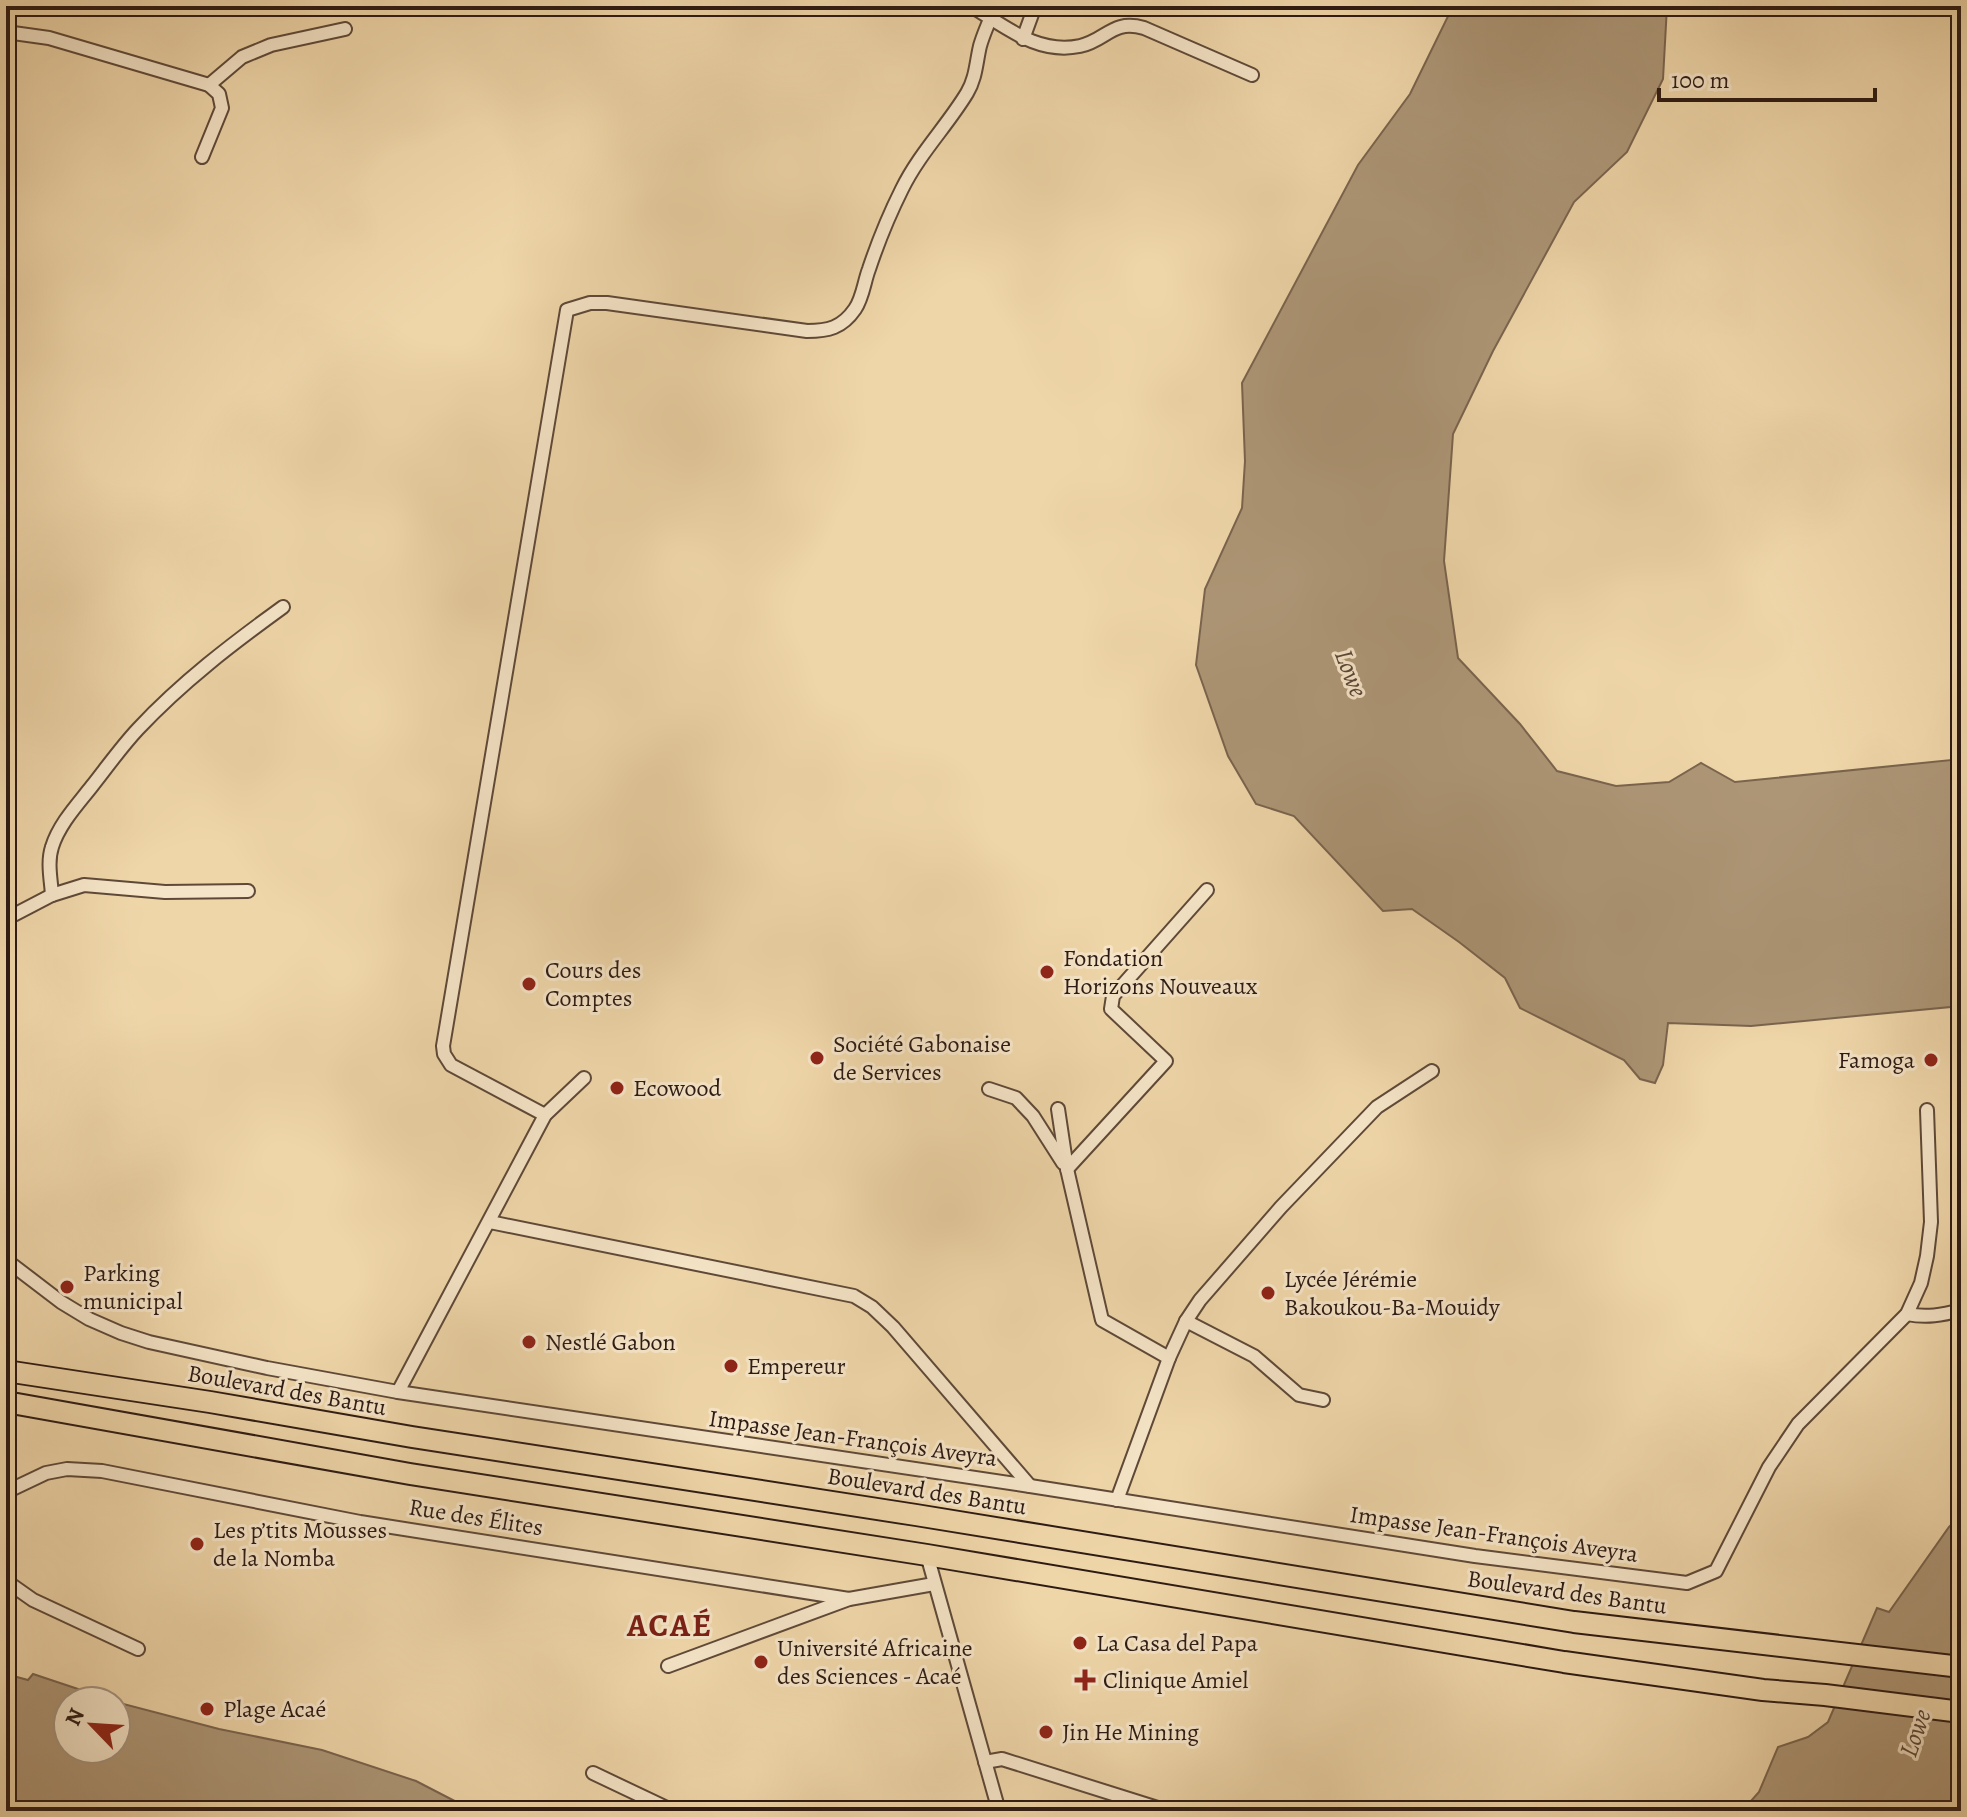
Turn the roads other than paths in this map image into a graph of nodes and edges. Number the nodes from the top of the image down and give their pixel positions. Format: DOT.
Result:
graph roads {
  1 [pos="971,6"];
  2 [pos="1035,6"];
  3 [pos="993,12"];
  4 [pos="345,29"];
  5 [pos="6,32"];
  6 [pos="1023,39"];
  7 [pos="1252,75"];
  8 [pos="209,85"];
  9 [pos="202,157"];
  10 [pos="283,607"];
  11 [pos="1207,890"];
  12 [pos="248,891"];
  13 [pos="52,895"];
  14 [pos="6,919"];
  15 [pos="1432,1071"];
  16 [pos="584,1078"];
  17 [pos="989,1089"];
  18 [pos="1058,1109"];
  19 [pos="1927,1110"];
  20 [pos="545,1115"];
  21 [pos="1067,1169"];
  22 [pos="490,1222"];
  23 [pos="6,1260"];
  24 [pos="1961,1310"];
  25 [pos="1907,1314"];
  26 [pos="1186,1321"];
  27 [pos="1169,1358"];
  28 [pos="7,1370"];
  29 [pos="398,1392"];
  30 [pos="1323,1400"];
  31 [pos="8,1403"];
  32 [pos="1030,1486"];
  33 [pos="6,1492"];
  34 [pos="1117,1500"];
  35 [pos="927,1555"];
  36 [pos="6,1581"];
  37 [pos="934,1584"];
  38 [pos="849,1599"];
  39 [pos="138,1649"];
  40 [pos="668,1666"];
  41 [pos="1961,1667"];
  42 [pos="1961,1712"];
  43 [pos="985,1762"];
  44 [pos="593,1773"];
  45 [pos="673,1811"];
  46 [pos="999,1811"];
  47 [pos="1167,1811"];
  1 -- 3 [label="street"];
  2 -- 6 [label="street"];
  3 -- 6 [label="street"];
  3 -- 20 [label="street"];
  4 -- 8 [label="street"];
  5 -- 8 [label="street"];
  6 -- 7 [label="street"];
  8 -- 9 [label="street"];
  10 -- 13 [label="street"];
  11 -- 21 [label="street"];
  12 -- 13 [label="street"];
  13 -- 14 [label="street"];
  15 -- 26 [label="street"];
  16 -- 20 [label="street"];
  17 -- 21 [label="street"];
  18 -- 21 [label="street"];
  19 -- 25 [label="street"];
  20 -- 22 [label="street"];
  21 -- 27 [label="street"];
  22 -- 29 [label="street"];
  22 -- 32 [label="street"];
  23 -- 29 [label="street, Impasse Jean-François Aveyra"];
  24 -- 25 [label="street"];
  25 -- 34 [label="street, Impasse Jean-François Aveyra"];
  26 -- 27 [label="street"];
  26 -- 30 [label="street"];
  27 -- 34 [label="street"];
  28 -- 41 [label="highway, Boulevard des Bantu"];
  29 -- 32 [label="street, Impasse Jean-François Aveyra"];
  31 -- 35 [label="highway"];
  32 -- 34 [label="street, Impasse Jean-François Aveyra"];
  33 -- 38 [label="street, Rue des Élites"];
  35 -- 37 [label="street"];
  35 -- 42 [label="highway"];
  36 -- 39 [label="street"];
  37 -- 38 [label="street"];
  37 -- 43 [label="street"];
  38 -- 40 [label="street"];
  43 -- 46 [label="street"];
  43 -- 47 [label="street"];
  44 -- 45 [label="street"];
}
